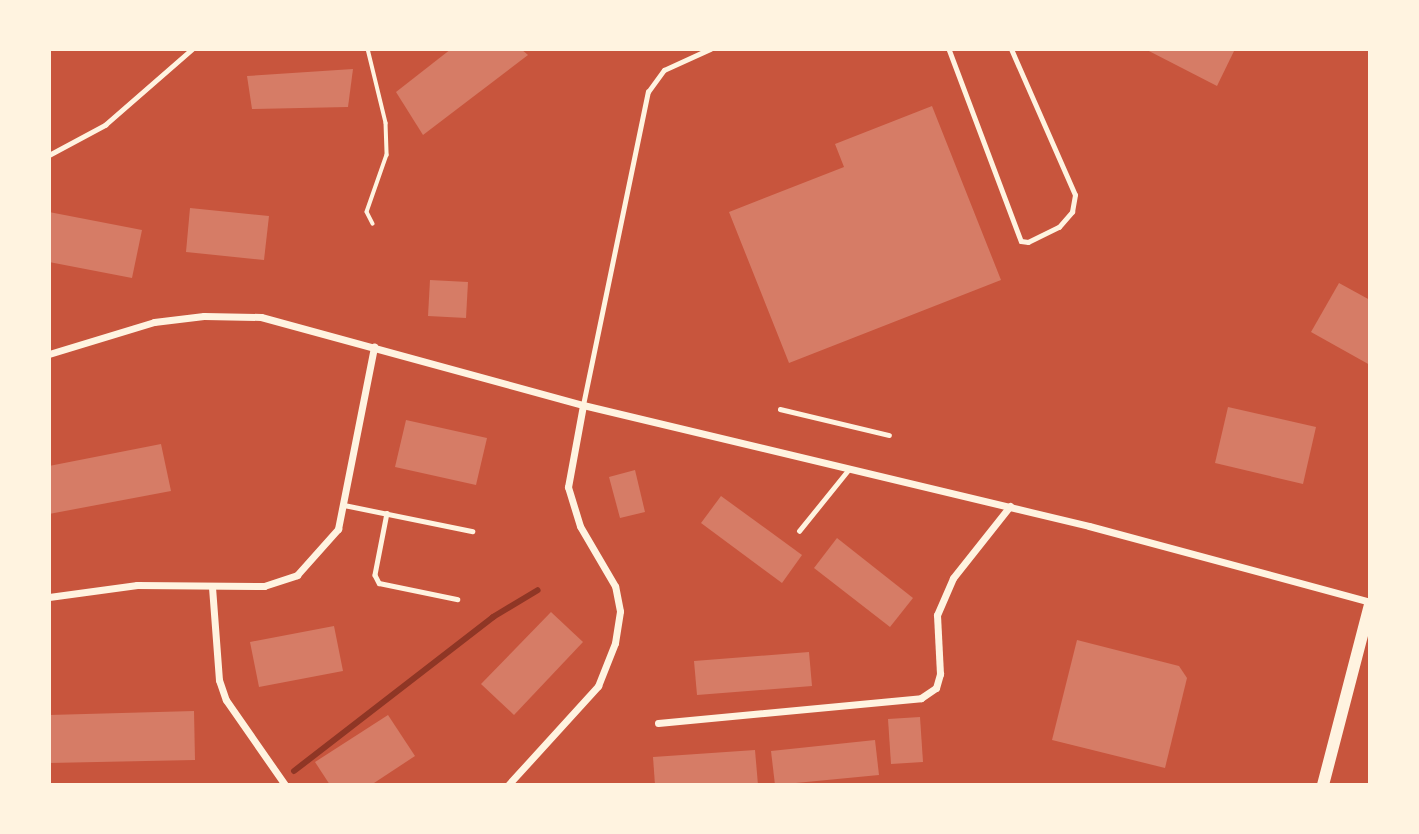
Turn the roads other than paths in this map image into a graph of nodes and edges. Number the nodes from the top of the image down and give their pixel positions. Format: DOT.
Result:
graph roads {
  1 [pos="192,49"];
  2 [pos="710,49"];
  3 [pos="949,49"];
  4 [pos="1011,49"];
  5 [pos="49,155"];
  6 [pos="374,347"];
  7 [pos="49,354"];
  8 [pos="583,405"];
  9 [pos="780,409"];
  10 [pos="888,435"];
  11 [pos="849,468"];
  12 [pos="344,505"];
  13 [pos="1010,506"];
  14 [pos="387,513"];
  15 [pos="472,531"];
  16 [pos="799,531"];
  17 [pos="212,587"];
  18 [pos="49,597"];
  19 [pos="457,599"];
  20 [pos="1370,603"];
  21 [pos="658,723"];
  22 [pos="285,785"];
  23 [pos="508,785"];
  24 [pos="1323,785"];
  1 -- 5 [label="lane"];
  2 -- 8 [label="lane"];
  3 -- 4 [label="lane"];
  6 -- 7 [label="street"];
  6 -- 8 [label="street"];
  6 -- 12 [label="street"];
  8 -- 11 [label="street"];
  8 -- 23 [label="street"];
  9 -- 10 [label="lane"];
  11 -- 13 [label="street"];
  11 -- 16 [label="lane"];
  12 -- 14 [label="lane"];
  12 -- 17 [label="street"];
  13 -- 20 [label="street"];
  13 -- 21 [label="street"];
  14 -- 15 [label="lane"];
  14 -- 19 [label="lane"];
  17 -- 18 [label="street"];
  17 -- 22 [label="street"];
  20 -- 24 [label="main road"];
}
